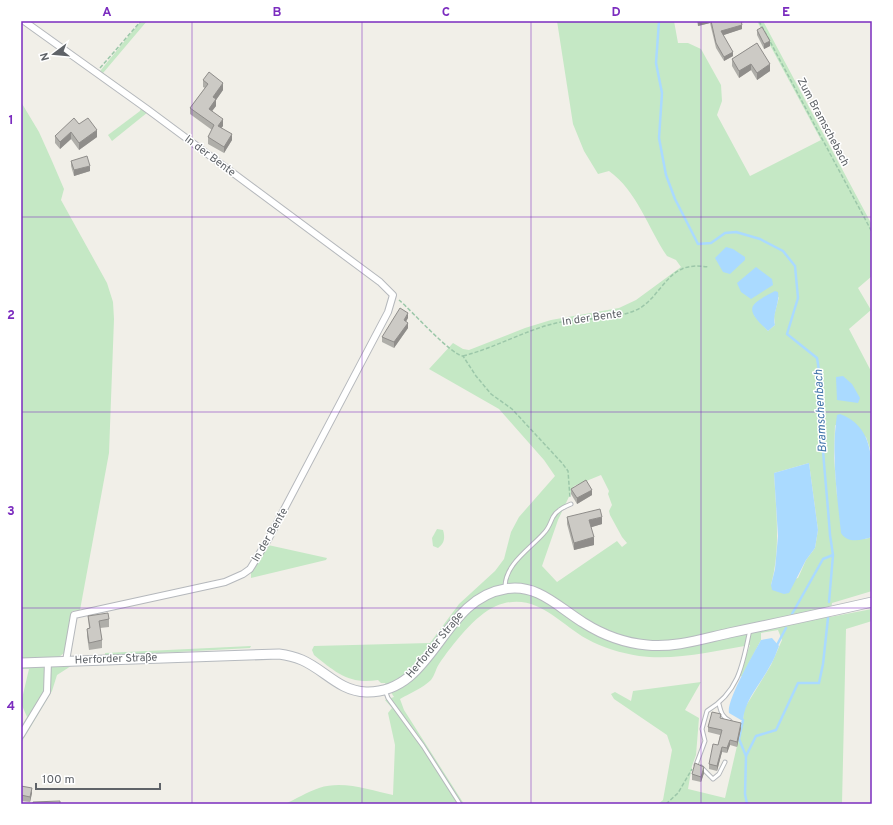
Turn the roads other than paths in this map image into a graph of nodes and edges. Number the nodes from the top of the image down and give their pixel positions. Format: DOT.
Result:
graph roads {
  1 [pos="24,21"];
  2 [pos="571,504"];
  3 [pos="505,589"];
  4 [pos="872,602"];
  5 [pos="751,629"];
  6 [pos="48,661"];
  7 [pos="66,661"];
  8 [pos="21,662"];
  9 [pos="385,690"];
  10 [pos="719,704"];
  11 [pos="737,724"];
  12 [pos="21,735"];
  13 [pos="725,762"];
  14 [pos="460,804"];
  1 -- 7 [label="street, In der Bente"];
  2 -- 3 [label="lane"];
  3 -- 5 [label="main road, Herforder Straße"];
  3 -- 9 [label="main road, Herforder Straße"];
  4 -- 5 [label="main road, Herforder Straße"];
  5 -- 10 [label="lane"];
  6 -- 7 [label="main road, Herforder Straße"];
  6 -- 8 [label="main road, Herforder Straße"];
  6 -- 12 [label="street"];
  7 -- 9 [label="main road, Herforder Straße"];
  9 -- 14 [label="lane"];
  10 -- 11 [label="lane"];
  10 -- 13 [label="lane"];
}
